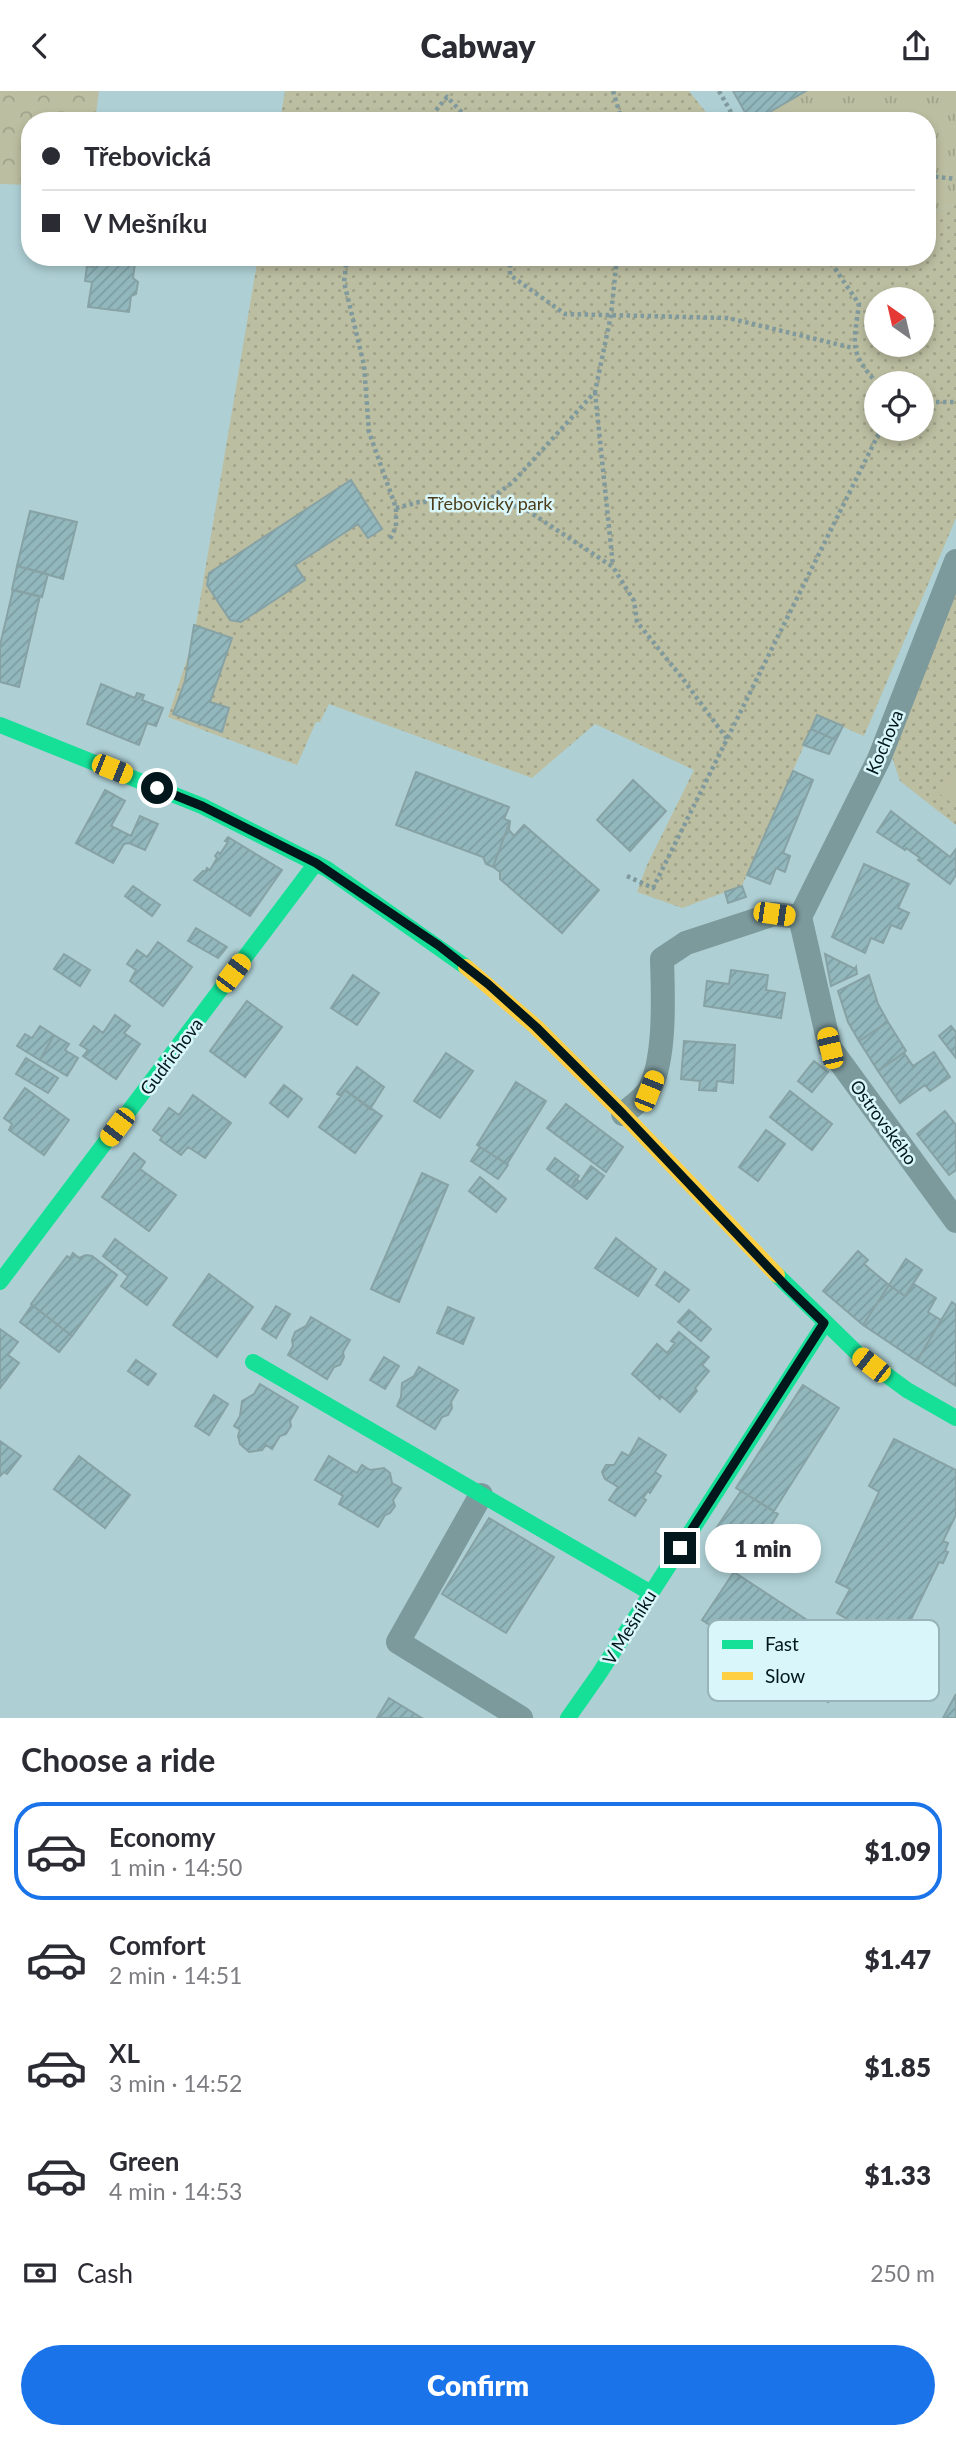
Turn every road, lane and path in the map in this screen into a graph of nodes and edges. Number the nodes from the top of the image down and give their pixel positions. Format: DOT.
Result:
graph roads {
  1 [pos="613,91"];
  2 [pos="719,91"];
  3 [pos="434,112"];
  4 [pos="461,112"];
  5 [pos="619,112"];
  6 [pos="731,112"];
  7 [pos="936,177"];
  8 [pos="956,179"];
  9 [pos="346,266"];
  10 [pos="510,266"];
  11 [pos="616,266"];
  12 [pos="833,266"];
  13 [pos="611,315"];
  14 [pos="853,348"];
  15 [pos="866,371"];
  16 [pos="595,392"];
  17 [pos="934,402"];
  18 [pos="956,402"];
  19 [pos="875,441"];
  20 [pos="486,502"];
  21 [pos="396,508"];
  22 [pos="388,541"];
  23 [pos="956,561"];
  24 [pos="613,567"];
  25 [pos="0,725"];
  26 [pos="727,739"];
  27 [pos="316,863"];
  28 [pos="627,876"];
  29 [pos="800,917"];
  30 [pos="623,1114"];
  31 [pos="956,1221"];
  32 [pos="0,1282"];
  33 [pos="824,1323"];
  34 [pos="253,1362"];
  35 [pos="956,1418"];
  36 [pos="481,1495"];
  37 [pos="650,1593"];
  38 [pos="521,1718"];
  39 [pos="568,1718"];
  1 -- 5 [label="path"];
  2 -- 6 [label="path"];
  3 -- 4 [label="path"];
  7 -- 8 [label="path"];
  9 -- 21 [label="path"];
  10 -- 13 [label="path"];
  11 -- 13 [label="path"];
  12 -- 14 [label="path"];
  13 -- 14 [label="path"];
  13 -- 16 [label="path"];
  14 -- 15 [label="path"];
  16 -- 20 [label="path"];
  16 -- 24 [label="path"];
  17 -- 18 [label="path"];
  19 -- 26 [label="path"];
  20 -- 21 [label="path"];
  20 -- 24 [label="path"];
  21 -- 22 [label="path"];
  23 -- 29 [label="street, Kochova"];
  24 -- 26 [label="path"];
  25 -- 27 [label="street"];
  26 -- 28 [label="path"];
  27 -- 30 [label="street"];
  27 -- 32 [label="street, Gudrichova"];
  29 -- 30 [label="street"];
  29 -- 31 [label="street, Ostrovského"];
  30 -- 33 [label="street"];
  33 -- 35 [label="street"];
  33 -- 37 [label="street, V Mešníku"];
  34 -- 36 [label="street"];
  36 -- 37 [label="street"];
  36 -- 38 [label="street"];
  37 -- 39 [label="street, V Mešníku"];
}
